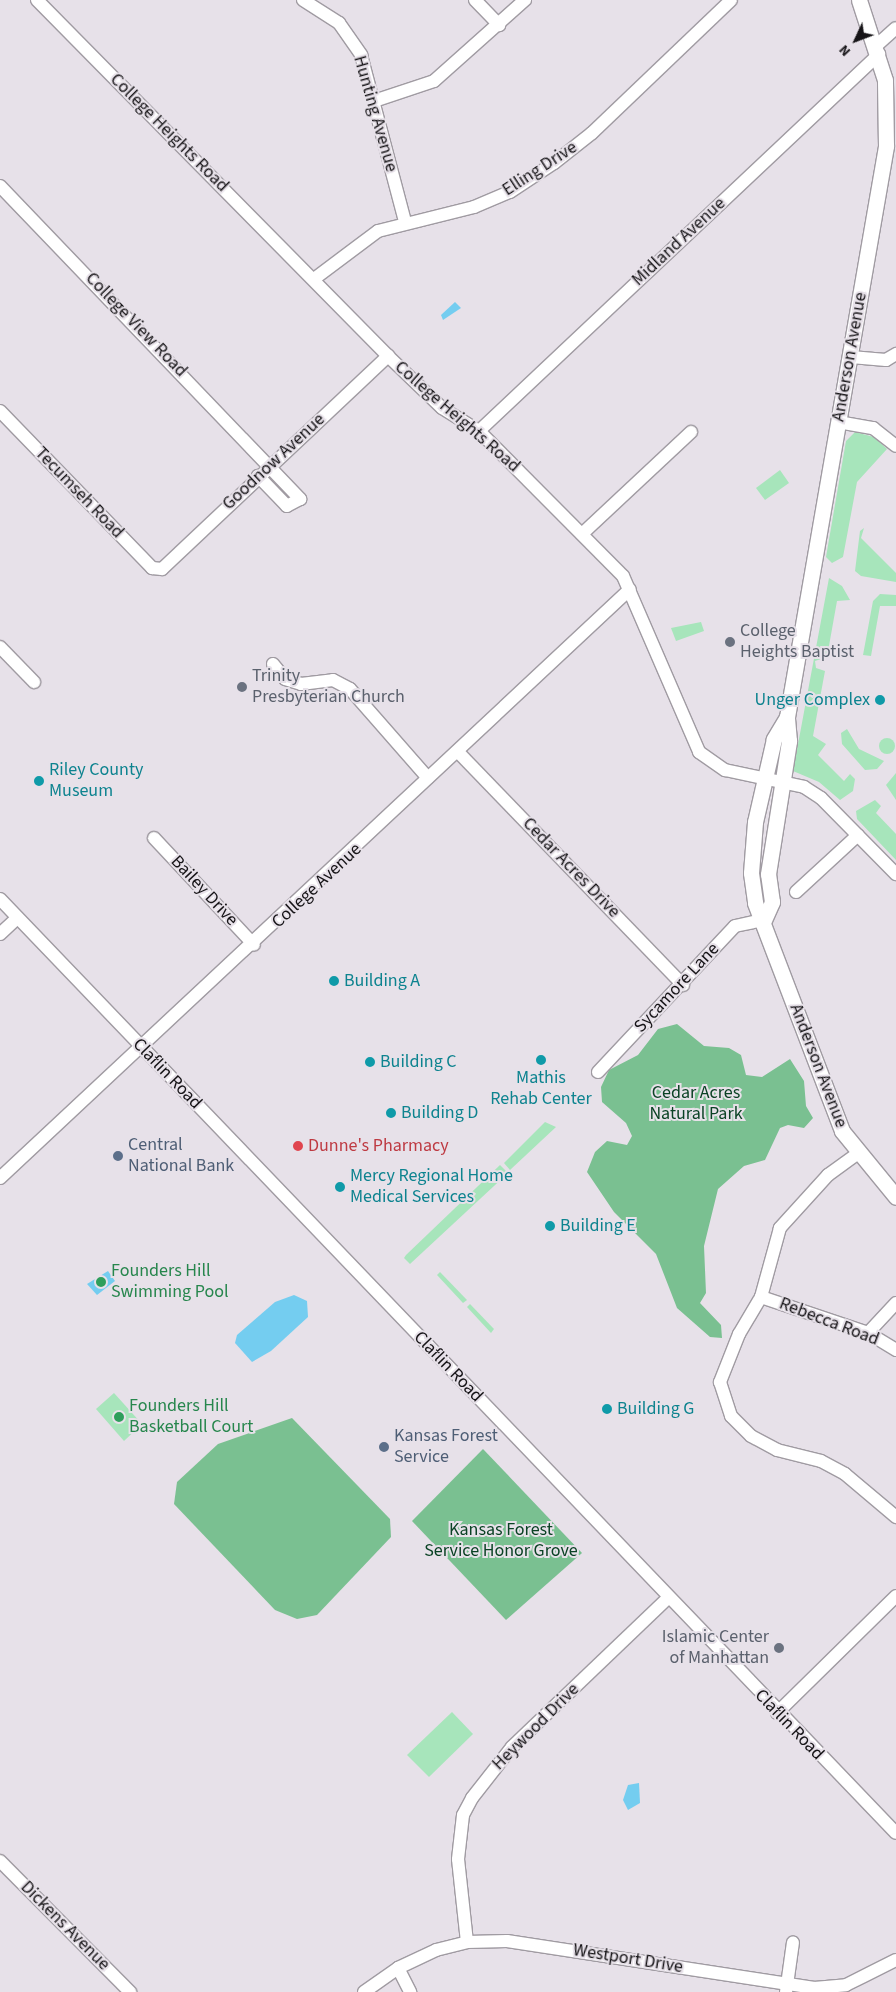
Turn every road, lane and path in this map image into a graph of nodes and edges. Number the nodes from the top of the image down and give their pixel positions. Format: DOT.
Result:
graph roads {
  1 [pos="37,0"];
  2 [pos="303,0"];
  3 [pos="474,0"];
  4 [pos="525,0"];
  5 [pos="731,0"];
  6 [pos="859,0"];
  7 [pos="499,25"];
  8 [pos="896,28"];
  9 [pos="878,50"];
  10 [pos="374,101"];
  11 [pos="0,186"];
  12 [pos="405,222"];
  13 [pos="314,279"];
  14 [pos="896,354"];
  15 [pos="388,356"];
  16 [pos="851,357"];
  17 [pos="0,411"];
  18 [pos="838,422"];
  19 [pos="479,431"];
  20 [pos="691,432"];
  21 [pos="896,446"];
  22 [pos="271,464"];
  23 [pos="258,476"];
  24 [pos="583,533"];
  25 [pos="162,569"];
  26 [pos="630,589"];
  27 [pos="0,648"];
  28 [pos="272,664"];
  29 [pos="34,682"];
  30 [pos="458,752"];
  31 [pos="428,778"];
  32 [pos="772,779"];
  33 [pos="858,835"];
  34 [pos="154,838"];
  35 [pos="896,874"];
  36 [pos="796,892"];
  37 [pos="2,905"];
  38 [pos="17,918"];
  39 [pos="764,920"];
  40 [pos="0,934"];
  41 [pos="254,945"];
  42 [pos="683,985"];
  43 [pos="141,1047"];
  44 [pos="598,1072"];
  45 [pos="857,1154"];
  46 [pos="0,1178"];
  47 [pos="896,1197"];
  48 [pos="761,1297"];
  49 [pos="896,1303"];
  50 [pos="868,1333"];
  51 [pos="896,1350"];
  52 [pos="896,1517"];
  53 [pos="896,1596"];
  54 [pos="667,1599"];
  55 [pos="777,1713"];
  56 [pos="896,1834"];
  57 [pos="2,1865"];
  58 [pos="467,1942"];
  59 [pos="793,1942"];
  60 [pos="896,1960"];
  61 [pos="398,1968"];
  62 [pos="786,1988"];
  63 [pos="130,1992"];
  64 [pos="364,1992"];
  65 [pos="410,1992"];
  1 -- 13 [label="street, College Heights Road"];
  2 -- 10 [label="street, Hunting Avenue"];
  3 -- 7 [label="street"];
  4 -- 7 [label="street"];
  5 -- 12 [label="street, Elling Drive"];
  6 -- 9 [label="main road, Anderson Avenue"];
  7 -- 10 [label="street"];
  8 -- 9 [label="street, Midland Avenue"];
  9 -- 16 [label="main road, Anderson Avenue"];
  9 -- 19 [label="street, Midland Avenue"];
  10 -- 12 [label="street, Hunting Avenue"];
  11 -- 22 [label="street, College View Road"];
  12 -- 13 [label="street, Elling Drive"];
  13 -- 15 [label="street, College Heights Road"];
  14 -- 16 [label="street"];
  15 -- 19 [label="street, College Heights Road"];
  15 -- 22 [label="street, Goodnow Avenue"];
  16 -- 18 [label="main road, Anderson Avenue"];
  17 -- 25 [label="street, Tecumseh Road"];
  18 -- 21 [label="street"];
  18 -- 32 [label="main road, Anderson Avenue"];
  19 -- 24 [label="street, College Heights Road"];
  20 -- 24 [label="street"];
  22 -- 23 [label="street, Goodnow Avenue"];
  22 -- 23 [label="street, College View Road"];
  23 -- 25 [label="street, Goodnow Avenue"];
  24 -- 26 [label="street, College Heights Road"];
  26 -- 30 [label="street, College Avenue"];
  26 -- 32 [label="street, College Heights Road"];
  27 -- 29 [label="street"];
  28 -- 31 [label="street"];
  30 -- 31 [label="street, College Avenue"];
  30 -- 42 [label="street, Cedar Acres Drive"];
  31 -- 41 [label="street, College Avenue"];
  32 -- 33 [label="street, College Heights Road"];
  32 -- 39 [label="main road, Anderson Avenue"];
  33 -- 35 [label="street, College Heights Road"];
  33 -- 36 [label="street"];
  34 -- 41 [label="street, Bailey Drive"];
  37 -- 38 [label="street, Claflin Road"];
  38 -- 40 [label="street"];
  38 -- 43 [label="street, Claflin Road"];
  39 -- 42 [label="street, Sycamore Lane"];
  39 -- 45 [label="main road, Anderson Avenue"];
  41 -- 43 [label="street, College Avenue"];
  42 -- 44 [label="street, Sycamore Lane"];
  43 -- 46 [label="street, College Avenue"];
  43 -- 54 [label="street, Claflin Road"];
  45 -- 47 [label="main road, Anderson Avenue"];
  45 -- 48 [label="street"];
  48 -- 50 [label="street, Rebecca Road"];
  48 -- 52 [label="street"];
  49 -- 50 [label="street"];
  50 -- 51 [label="street, Rebecca Road"];
  53 -- 55 [label="street"];
  54 -- 55 [label="street, Claflin Road"];
  54 -- 58 [label="street, Heywood Drive"];
  55 -- 56 [label="street, Claflin Road"];
  57 -- 63 [label="street, Dickens Avenue"];
  58 -- 61 [label="street, Westport Drive"];
  58 -- 62 [label="street, Westport Drive"];
  59 -- 62 [label="street"];
  60 -- 62 [label="street, Westport Drive"];
  61 -- 64 [label="street, Westport Drive"];
  61 -- 65 [label="street"];
}
